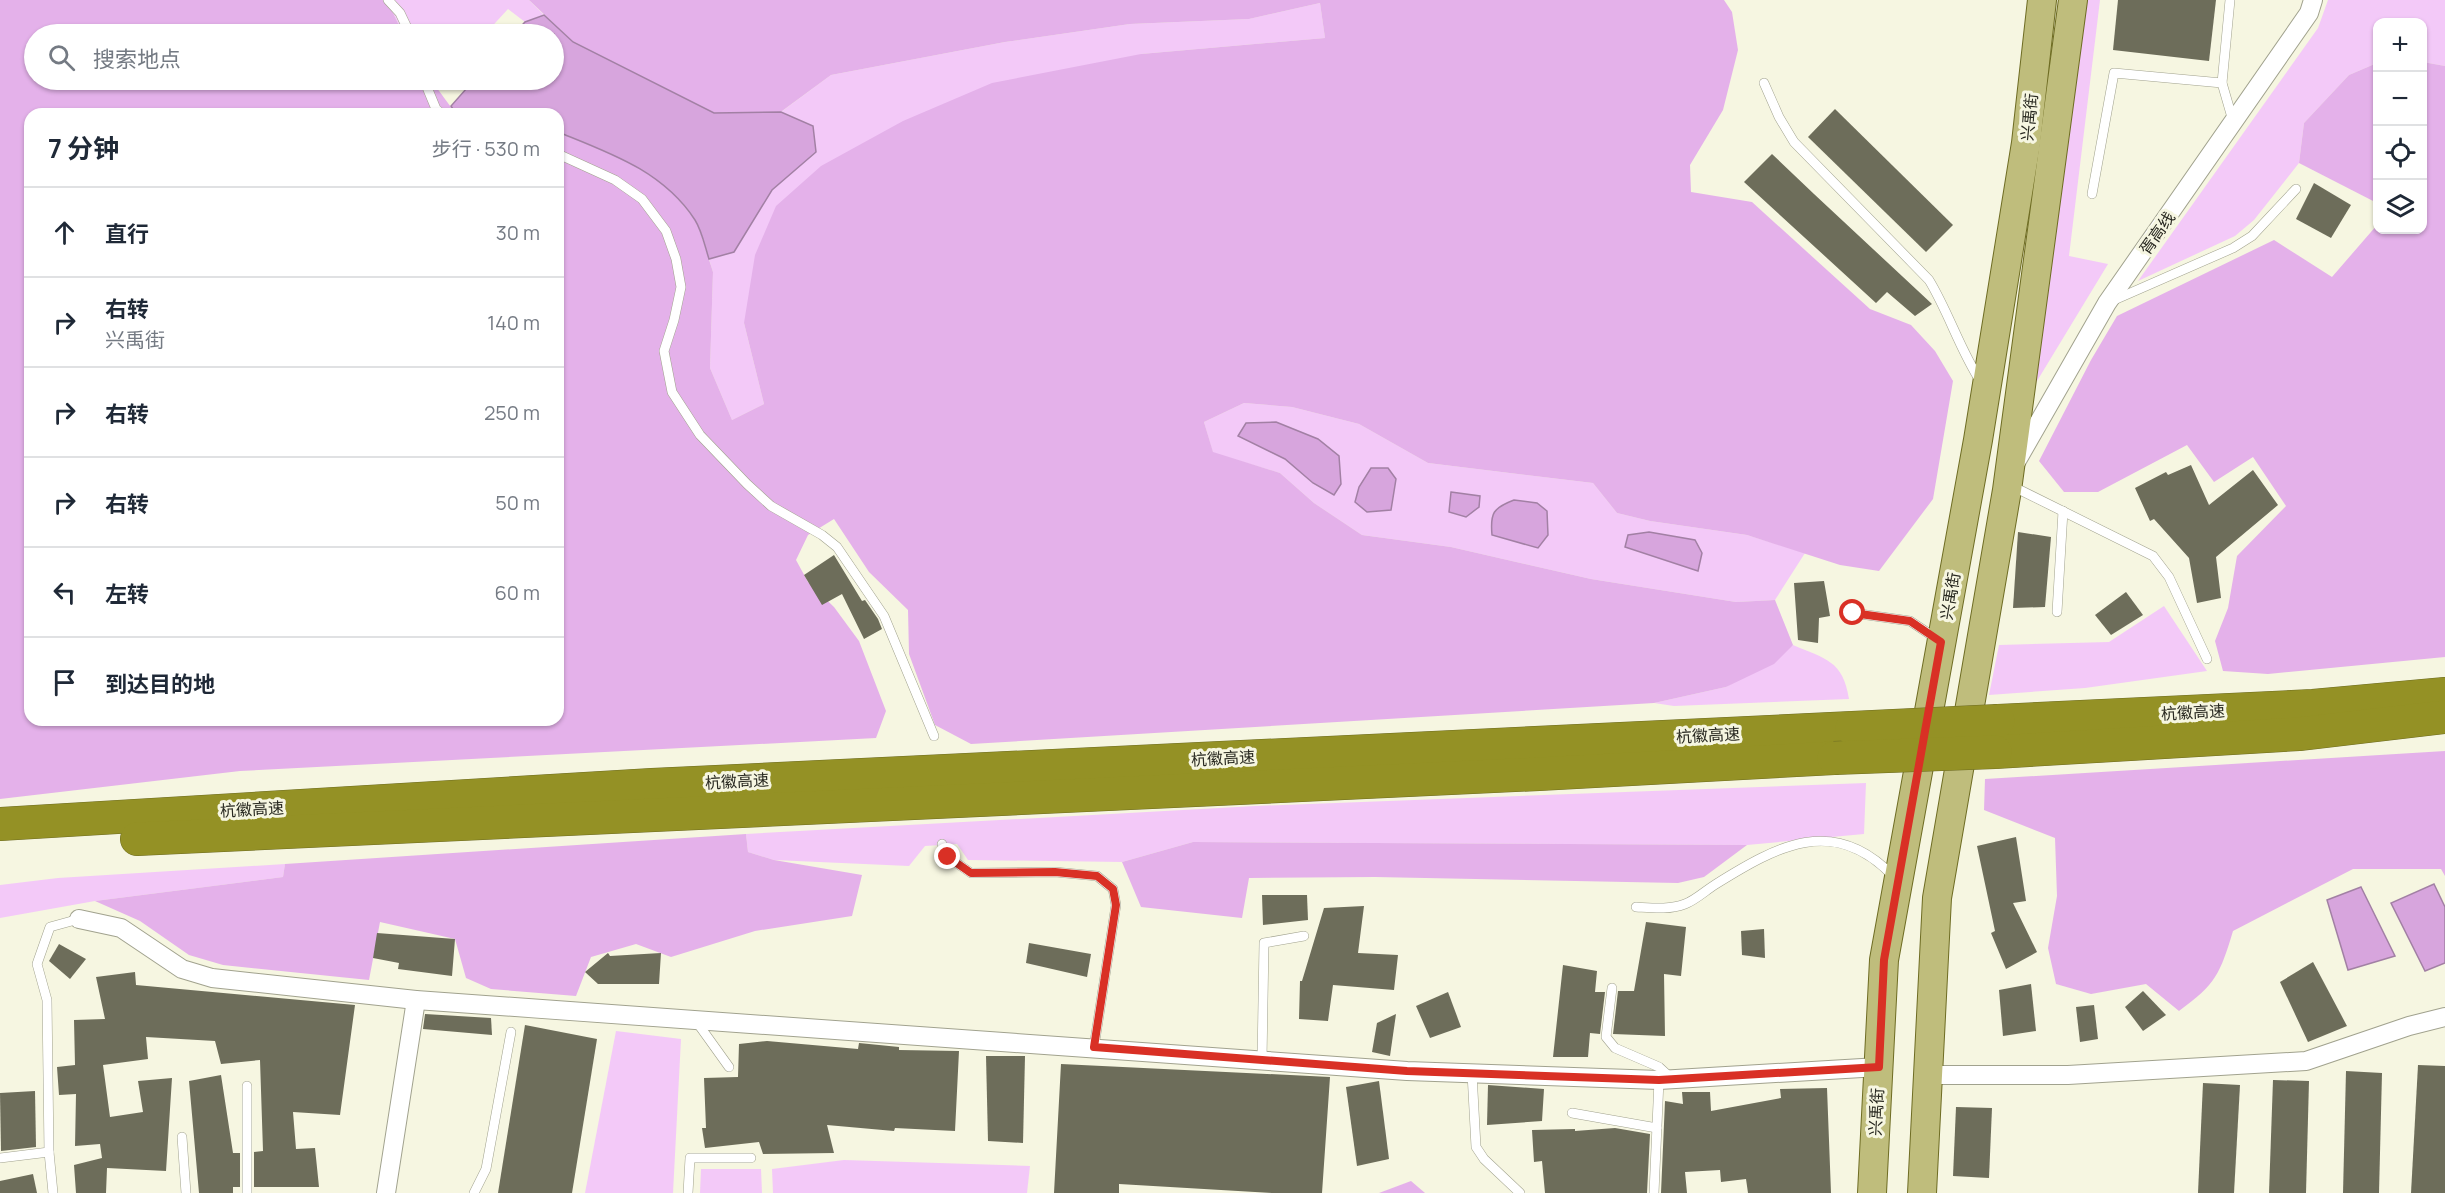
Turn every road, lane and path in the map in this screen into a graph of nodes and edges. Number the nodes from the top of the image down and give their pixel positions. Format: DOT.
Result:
graph roads {
  1 [pos="388,0"];
  2 [pos="2042,0"];
  3 [pos="2073,0"];
  4 [pos="2230,0"];
  5 [pos="2313,0"];
  6 [pos="405,24"];
  7 [pos="1764,83"];
  8 [pos="2222,83"];
  9 [pos="428,90"];
  10 [pos="436,108"];
  11 [pos="2231,114"];
  12 [pos="564,157"];
  13 [pos="2296,189"];
  14 [pos="2092,194"];
  15 [pos="2107,303"];
  16 [pos="1986,389"];
  17 [pos="2009,478"];
  18 [pos="2063,511"];
  19 [pos="2057,612"];
  20 [pos="1853,613"];
  21 [pos="1941,642"];
  22 [pos="2207,659"];
  23 [pos="2445,694"];
  24 [pos="2445,717"];
  25 [pos="2445,730"];
  26 [pos="2299,734"];
  27 [pos="934,736"];
  28 [pos="1996,737"];
  29 [pos="0,824"];
  30 [pos="942,844"];
  31 [pos="0,845"];
  32 [pos="1898,883"];
  33 [pos="1636,907"];
  34 [pos="79,919"];
  35 [pos="1304,936"];
  36 [pos="1612,988"];
  37 [pos="416,1000"];
  38 [pos="2445,1017"];
  39 [pos="694,1019"];
  40 [pos="511,1032"];
  41 [pos="1094,1047"];
  42 [pos="1262,1060"];
  43 [pos="729,1067"];
  44 [pos="1879,1067"];
  45 [pos="1472,1073"];
  46 [pos="1928,1075"];
  47 [pos="1666,1080"];
  48 [pos="247,1086"];
  49 [pos="1572,1113"];
  50 [pos="1657,1128"];
  51 [pos="182,1137"];
  52 [pos="49,1152"];
  53 [pos="0,1158"];
  54 [pos="751,1158"];
  55 [pos="53,1193"];
  56 [pos="186,1193"];
  57 [pos="247,1193"];
  58 [pos="386,1193"];
  59 [pos="474,1193"];
  60 [pos="688,1193"];
  61 [pos="1520,1193"];
  62 [pos="1654,1193"];
  63 [pos="1872,1193"];
  64 [pos="1922,1193"];
  1 -- 6 [label="lane"];
  2 -- 16 [label="main road, 兴禹街"];
  3 -- 17 [label="main road, 兴禹街"];
  4 -- 8 [label="lane"];
  5 -- 15 [label="street, 胥高线"];
  7 -- 16 [label="lane"];
  8 -- 11 [label="lane"];
  8 -- 14 [label="lane"];
  9 -- 10 [label="lane"];
  12 -- 27 [label="lane"];
  13 -- 15 [label="lane"];
  15 -- 17 [label="street, 胥高线"];
  16 -- 21 [label="main road, 兴禹街"];
  17 -- 18 [label="lane"];
  17 -- 46 [label="main road, 兴禹街"];
  18 -- 19 [label="lane"];
  18 -- 22 [label="lane"];
  20 -- 21 [label="lane"];
  21 -- 32 [label="main road, 兴禹街"];
  23 -- 28 [label="highway, 杭徽高速"];
  24 -- 26 [label="highway, 杭徽高速"];
  25 -- 26 [label="highway"];
  26 -- 28 [label="highway, 杭徽高速"];
  28 -- 29 [label="highway, 杭徽高速, bridge"];
  28 -- 31 [label="highway, 杭徽高速, bridge"];
  30 -- 41 [label="lane"];
  32 -- 33 [label="lane"];
  32 -- 44 [label="main road, 兴禹街"];
  34 -- 37 [label="street"];
  34 -- 52 [label="lane"];
  35 -- 42 [label="lane"];
  36 -- 47 [label="lane"];
  37 -- 39 [label="street"];
  37 -- 58 [label="street"];
  38 -- 46 [label="street"];
  39 -- 41 [label="street"];
  39 -- 43 [label="lane"];
  40 -- 59 [label="lane"];
  41 -- 42 [label="street"];
  42 -- 45 [label="street"];
  44 -- 47 [label="street"];
  44 -- 63 [label="main road, 兴禹街"];
  45 -- 47 [label="street"];
  45 -- 61 [label="lane"];
  46 -- 64 [label="main road, 兴禹街"];
  47 -- 50 [label="lane"];
  48 -- 57 [label="lane"];
  49 -- 50 [label="lane"];
  50 -- 62 [label="lane"];
  51 -- 56 [label="lane"];
  52 -- 53 [label="lane"];
  52 -- 55 [label="lane"];
  54 -- 60 [label="lane"];
}
